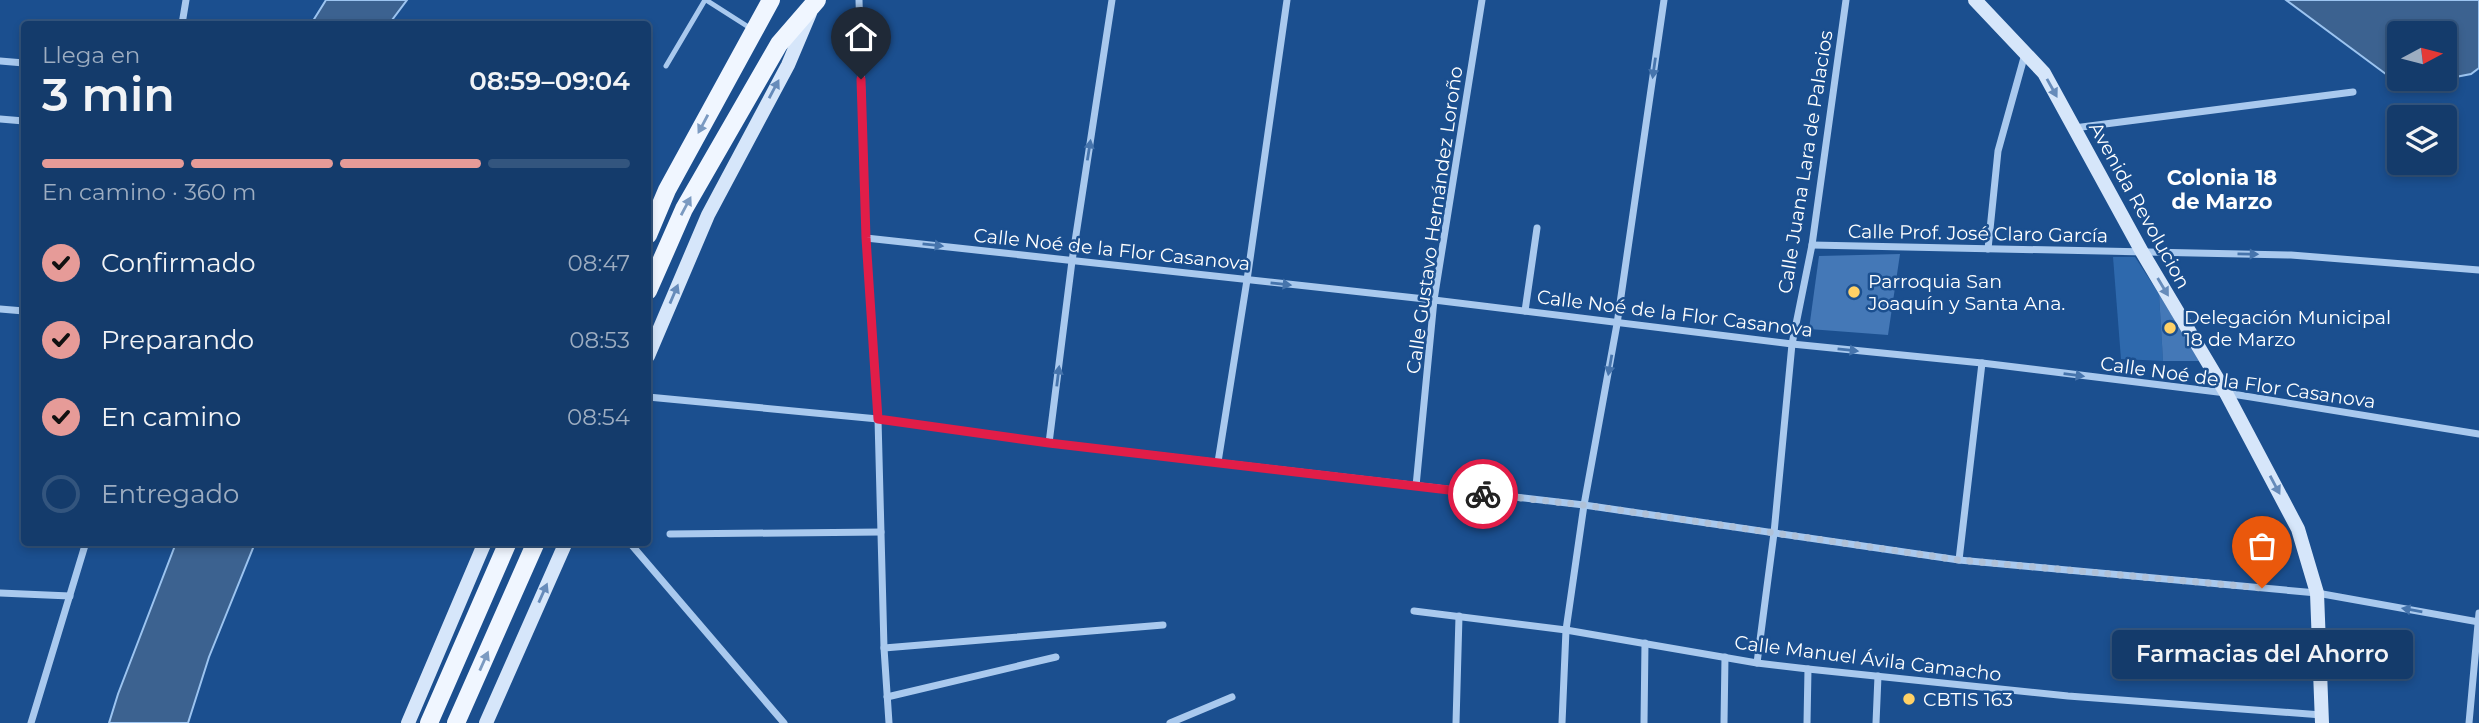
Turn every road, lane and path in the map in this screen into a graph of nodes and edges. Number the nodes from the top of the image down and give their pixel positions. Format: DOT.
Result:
graph roads {
  1 [pos="186,0"];
  2 [pos="705,0"];
  3 [pos="771,0"];
  4 [pos="859,0"];
  5 [pos="1112,0"];
  6 [pos="1287,0"];
  7 [pos="1482,0"];
  8 [pos="1664,0"];
  9 [pos="1846,0"];
  10 [pos="1975,0"];
  11 [pos="815,3"];
  12 [pos="182,21"];
  13 [pos="753,30"];
  14 [pos="2025,53"];
  15 [pos="0,61"];
  16 [pos="21,62"];
  17 [pos="666,66"];
  18 [pos="2353,92"];
  19 [pos="0,119"];
  20 [pos="21,121"];
  21 [pos="2074,128"];
  22 [pos="651,226"];
  23 [pos="1537,228"];
  24 [pos="866,238"];
  25 [pos="1812,245"];
  26 [pos="1987,249"];
  27 [pos="2142,252"];
  28 [pos="1072,261"];
  29 [pos="2479,270"];
  30 [pos="1247,280"];
  31 [pos="651,283"];
  32 [pos="1434,300"];
  33 [pos="0,309"];
  34 [pos="21,311"];
  35 [pos="1525,311"];
  36 [pos="1617,324"];
  37 [pos="1791,344"];
  38 [pos="651,349"];
  39 [pos="1982,363"];
  40 [pos="2226,394"];
  41 [pos="651,397"];
  42 [pos="878,419"];
  43 [pos="2479,434"];
  44 [pos="1049,443"];
  45 [pos="1217,463"];
  46 [pos="1416,486"];
  47 [pos="1584,505"];
  48 [pos="881,532"];
  49 [pos="1774,533"];
  50 [pos="670,534"];
  51 [pos="85,546"];
  52 [pos="483,546"];
  53 [pos="506,546"];
  54 [pos="534,546"];
  55 [pos="564,546"];
  56 [pos="632,546"];
  57 [pos="1959,560"];
  58 [pos="0,593"];
  59 [pos="2317,593"];
  60 [pos="70,596"];
  61 [pos="1414,611"];
  62 [pos="2479,613"];
  63 [pos="1459,616"];
  64 [pos="2479,622"];
  65 [pos="1163,625"];
  66 [pos="1566,630"];
  67 [pos="1645,643"];
  68 [pos="884,648"];
  69 [pos="1056,657"];
  70 [pos="1725,657"];
  71 [pos="1758,663"];
  72 [pos="1808,669"];
  73 [pos="1878,676"];
  74 [pos="887,697"];
  75 [pos="1232,697"];
  76 [pos="2322,719"];
  77 [pos="31,723"];
  78 [pos="408,723"];
  79 [pos="429,723"];
  80 [pos="456,723"];
  81 [pos="486,723"];
  82 [pos="784,723"];
  83 [pos="888,723"];
  84 [pos="1170,723"];
  85 [pos="1456,723"];
  86 [pos="1562,723"];
  87 [pos="1644,723"];
  88 [pos="1724,723"];
  89 [pos="1807,723"];
  90 [pos="1876,723"];
  91 [pos="2469,723"];
  1 -- 12 [label="street"];
  2 -- 13 [label="lane"];
  2 -- 17 [label="lane"];
  3 -- 13 [label="main road"];
  4 -- 24 [label="street"];
  28 -- 5 [label="street, one-way"];
  6 -- 30 [label="street"];
  7 -- 32 [label="street, Calle Gustavo Hernández Loroño"];
  8 -- 36 [label="street, one-way"];
  9 -- 25 [label="street, Calle Juana Lara de Palacios"];
  10 -- 14 [label="street, Avenida Revolucion"];
  31 -- 11 [label="main road, one-way"];
  38 -- 11 [label="street, one-way"];
  13 -- 22 [label="main road, one-way"];
  14 -- 21 [label="street, Avenida Revolucion, one-way"];
  14 -- 26 [label="street"];
  15 -- 16 [label="street"];
  18 -- 21 [label="street"];
  19 -- 20 [label="street"];
  21 -- 27 [label="street, Avenida Revolucion"];
  23 -- 35 [label="street"];
  24 -- 28 [label="street, Calle Noé de la Flor Casanova, one-way"];
  24 -- 42 [label="street"];
  25 -- 26 [label="street, Calle Prof. José Claro García"];
  25 -- 37 [label="street, Calle Juana Lara de Palacios"];
  26 -- 27 [label="street, Calle Prof. José Claro García"];
  27 -- 29 [label="street, Calle Prof. José Claro García, one-way"];
  27 -- 40 [label="street, Avenida Revolucion, one-way"];
  28 -- 30 [label="street, Calle Noé de la Flor Casanova"];
  44 -- 28 [label="street, one-way"];
  30 -- 32 [label="street, Calle Noé de la Flor Casanova, one-way"];
  30 -- 45 [label="street"];
  32 -- 35 [label="street, Calle Noé de la Flor Casanova"];
  32 -- 46 [label="street, Calle Gustavo Hernández Loroño"];
  33 -- 34 [label="street"];
  35 -- 36 [label="street, Calle Noé de la Flor Casanova"];
  36 -- 37 [label="street, Calle Noé de la Flor Casanova"];
  36 -- 47 [label="street, one-way"];
  37 -- 39 [label="street, Calle Noé de la Flor Casanova, one-way"];
  37 -- 49 [label="street, Calle Juana Lara de Palacios"];
  39 -- 40 [label="street, Calle Noé de la Flor Casanova, one-way"];
  39 -- 57 [label="street"];
  40 -- 43 [label="street, Calle Noé de la Flor Casanova"];
  40 -- 59 [label="street, Avenida Revolucion, one-way"];
  41 -- 42 [label="street"];
  42 -- 44 [label="street"];
  42 -- 48 [label="street"];
  44 -- 45 [label="street"];
  45 -- 46 [label="street"];
  46 -- 47 [label="street"];
  47 -- 49 [label="street"];
  47 -- 66 [label="street"];
  48 -- 50 [label="street"];
  48 -- 68 [label="street"];
  49 -- 57 [label="street"];
  49 -- 71 [label="street, Calle Juana Lara de Palacios"];
  51 -- 60 [label="street"];
  52 -- 78 [label="street"];
  53 -- 79 [label="main road"];
  80 -- 54 [label="main road, one-way"];
  81 -- 55 [label="street, one-way"];
  56 -- 82 [label="street"];
  57 -- 59 [label="street"];
  58 -- 60 [label="street"];
  64 -- 59 [label="street, one-way"];
  59 -- 76 [label="street, Avenida Revolucion"];
  60 -- 77 [label="street"];
  61 -- 63 [label="street, Calle Manuel Ávila Camacho"];
  62 -- 64 [label="street"];
  63 -- 66 [label="street, Calle Manuel Ávila Camacho"];
  63 -- 85 [label="street"];
  64 -- 91 [label="street"];
  65 -- 68 [label="street"];
  66 -- 67 [label="street, Calle Manuel Ávila Camacho"];
  66 -- 86 [label="street"];
  67 -- 70 [label="street, Calle Manuel Ávila Camacho"];
  67 -- 87 [label="street"];
  68 -- 74 [label="street"];
  69 -- 74 [label="street"];
  70 -- 71 [label="street, Calle Manuel Ávila Camacho"];
  70 -- 88 [label="street"];
  71 -- 72 [label="street, Calle Manuel Ávila Camacho"];
  72 -- 73 [label="street, Calle Manuel Ávila Camacho"];
  72 -- 89 [label="street"];
  73 -- 76 [label="street, Calle Manuel Ávila Camacho"];
  73 -- 90 [label="street"];
  74 -- 83 [label="street"];
  75 -- 84 [label="street"];
}
